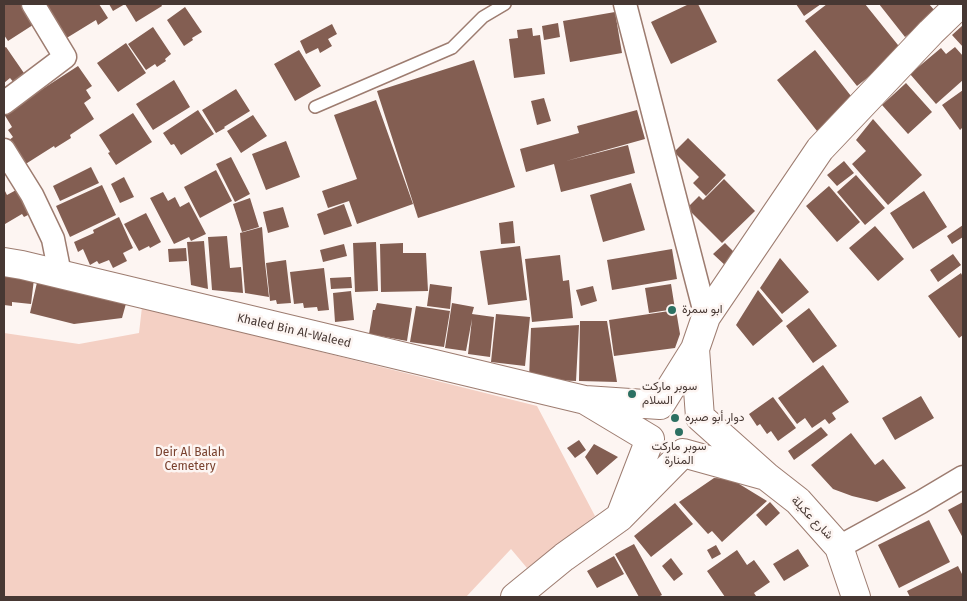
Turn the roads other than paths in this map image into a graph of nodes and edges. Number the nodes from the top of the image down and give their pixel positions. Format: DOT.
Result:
graph roads {
  1 [pos="33,4"];
  2 [pos="505,4"];
  3 [pos="625,4"];
  4 [pos="960,4"];
  5 [pos="4,103"];
  6 [pos="315,107"];
  7 [pos="4,150"];
  8 [pos="4,262"];
  9 [pos="60,274"];
  10 [pos="706,317"];
  11 [pos="696,348"];
  12 [pos="585,400"];
  13 [pos="660,404"];
  14 [pos="700,417"];
  15 [pos="650,439"];
  16 [pos="683,453"];
  17 [pos="766,476"];
  18 [pos="963,477"];
  19 [pos="620,517"];
  20 [pos="839,546"];
  21 [pos="519,596"];
  22 [pos="856,597"];
  1 -- 5 [label="street"];
  2 -- 6 [label="lane"];
  3 -- 10 [label="street"];
  4 -- 10 [label="street"];
  7 -- 9 [label="street"];
  8 -- 9 [label="street, Khaled Bin Al-Waleed"];
  9 -- 12 [label="street, Khaled Bin Al-Waleed"];
  10 -- 11 [label="street"];
  11 -- 13 [label="street"];
  11 -- 14 [label="street"];
  12 -- 13 [label="street"];
  12 -- 15 [label="street"];
  13 -- 14 [label="street"];
  13 -- 15 [label="street"];
  14 -- 16 [label="street"];
  14 -- 17 [label="street, شارع عكيلة"];
  15 -- 16 [label="street"];
  15 -- 19 [label="street"];
  16 -- 17 [label="street"];
  16 -- 19 [label="street"];
  17 -- 20 [label="street, شارع عكيلة"];
  18 -- 20 [label="street"];
  19 -- 21 [label="street"];
  20 -- 22 [label="street, شارع عكيلة"];
}
